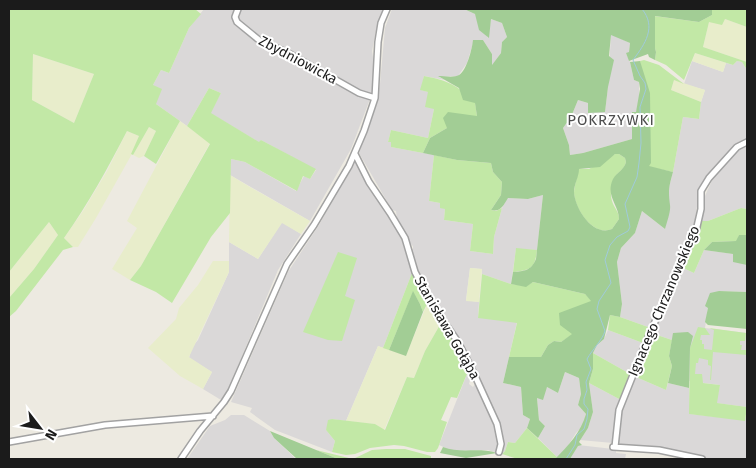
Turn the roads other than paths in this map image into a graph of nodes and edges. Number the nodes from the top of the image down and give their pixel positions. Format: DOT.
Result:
graph roads {
  1 [pos="238,9"];
  2 [pos="387,9"];
  3 [pos="375,98"];
  4 [pos="747,142"];
  5 [pos="355,154"];
  6 [pos="213,416"];
  7 [pos="9,442"];
  8 [pos="499,452"];
  9 [pos="181,459"];
  10 [pos="702,459"];
  1 -- 3 [label="street, Zbydniowicka"];
  2 -- 3 [label="street"];
  3 -- 5 [label="street"];
  4 -- 10 [label="street, Ignacego Chrzanowskiego"];
  5 -- 6 [label="street"];
  5 -- 8 [label="street, Stanisława Gołąba"];
  6 -- 7 [label="street"];
  6 -- 9 [label="street"];
}
